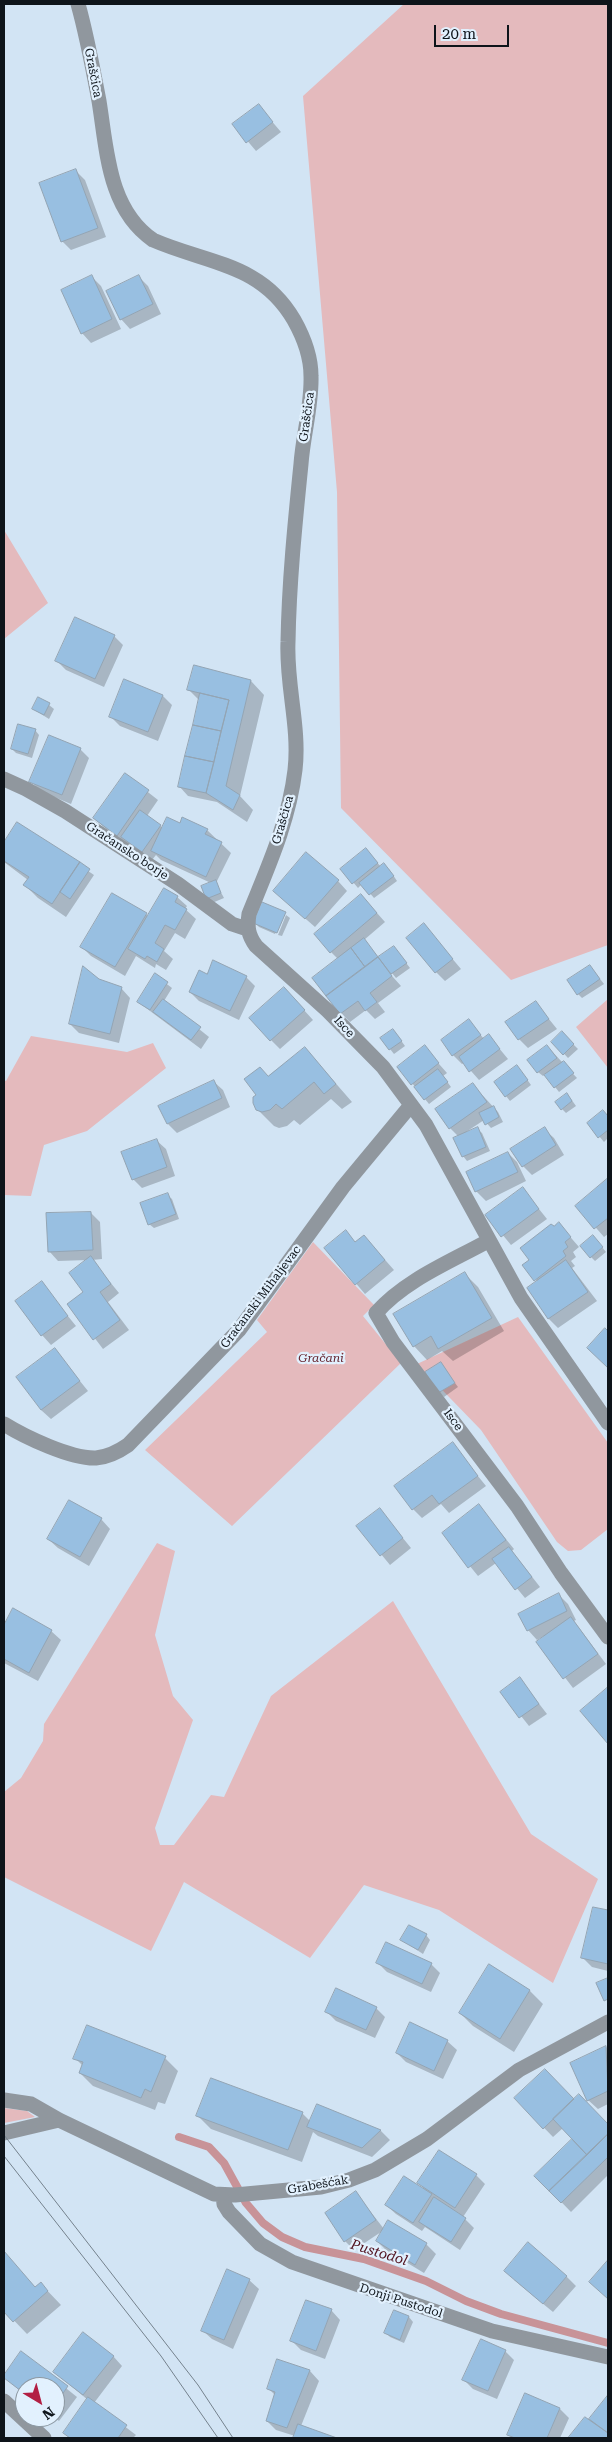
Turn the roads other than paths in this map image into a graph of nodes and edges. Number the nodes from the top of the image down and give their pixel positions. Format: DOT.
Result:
graph roads {
  1 [pos="78,4"];
  2 [pos="4,779"];
  3 [pos="247,930"];
  4 [pos="411,1105"];
  5 [pos="488,1240"];
  6 [pos="608,1423"];
  7 [pos="4,1424"];
  8 [pos="608,1637"];
  9 [pos="608,2022"];
  10 [pos="4,2100"];
  11 [pos="59,2120"];
  12 [pos="4,2133"];
  13 [pos="229,2195"];
  14 [pos="608,2357"];
  15 [pos="4,2401"];
  16 [pos="44,2438"];
  1 -- 3 [label="street, Graščica"];
  2 -- 3 [label="street, Gračansko borje"];
  3 -- 4 [label="street, Isce"];
  4 -- 5 [label="street, Isce"];
  4 -- 7 [label="street, Gračanski Mihaljevac"];
  5 -- 6 [label="street, Isce"];
  5 -- 8 [label="street, Isce"];
  9 -- 13 [label="street, Grabešćak"];
  10 -- 11 [label="street, Grabešćak"];
  11 -- 12 [label="street"];
  11 -- 13 [label="street, Grabešćak"];
  13 -- 14 [label="street, Donji Pustodol"];
  15 -- 16 [label="street"];
}
